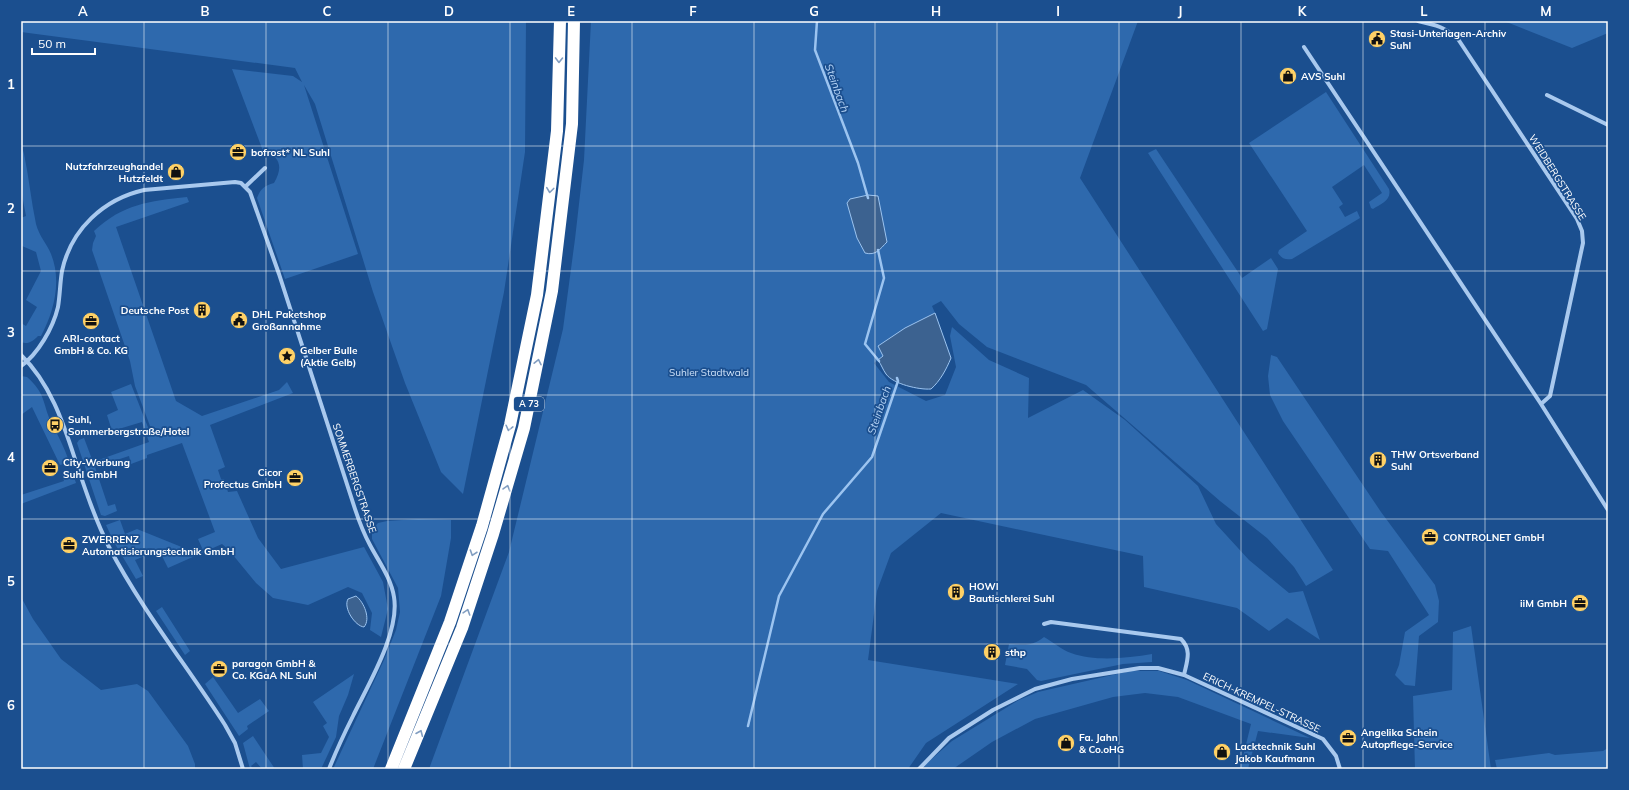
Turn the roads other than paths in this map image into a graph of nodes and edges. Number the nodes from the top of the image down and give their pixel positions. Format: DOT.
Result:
graph roads {
  1 [pos="560,21"];
  2 [pos="574,21"];
  3 [pos="1418,21"];
  4 [pos="1304,47"];
  5 [pos="1547,95"];
  6 [pos="1608,125"];
  7 [pos="265,168"];
  8 [pos="245,187"];
  9 [pos="21,356"];
  10 [pos="27,361"];
  11 [pos="21,366"];
  12 [pos="1541,404"];
  13 [pos="1608,510"];
  14 [pos="1044,624"];
  15 [pos="1184,676"];
  16 [pos="243,769"];
  17 [pos="329,769"];
  18 [pos="391,769"];
  19 [pos="404,769"];
  20 [pos="919,769"];
  21 [pos="1340,769"];
  1 -- 18 [label="highway, A 73, one-way"];
  19 -- 2 [label="highway, A 73, one-way"];
  3 -- 12 [label="street, WEIDBERGSTRASSE"];
  4 -- 12 [label="street"];
  5 -- 6 [label="street"];
  7 -- 8 [label="street"];
  8 -- 10 [label="street"];
  8 -- 17 [label="street, SOMMERBERGSTRASSE"];
  9 -- 10 [label="street"];
  10 -- 11 [label="street"];
  10 -- 16 [label="street"];
  12 -- 13 [label="street"];
  14 -- 15 [label="street"];
  15 -- 20 [label="street, ERICH-KREMPEL-STRASSE"];
  15 -- 21 [label="street, ERICH-KREMPEL-STRASSE"];
}
